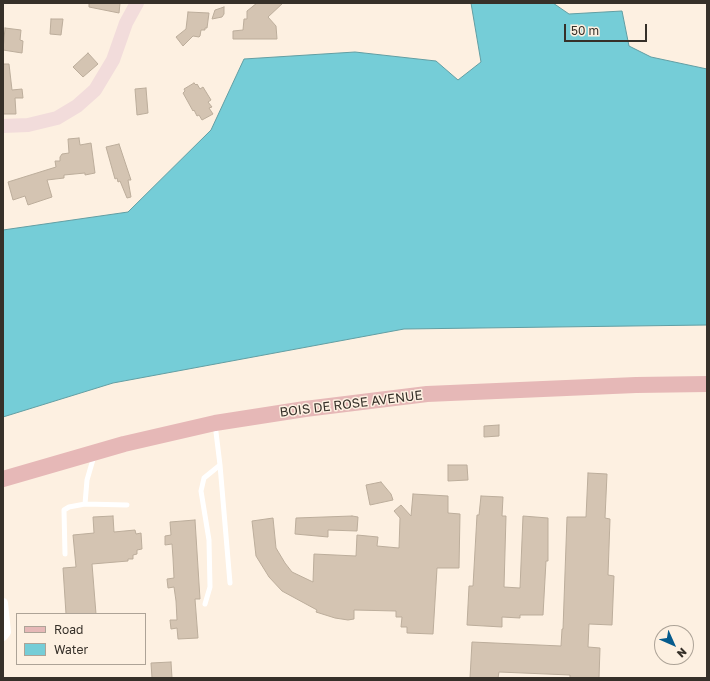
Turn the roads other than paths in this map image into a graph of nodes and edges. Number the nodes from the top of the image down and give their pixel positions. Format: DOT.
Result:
graph roads {
  1 [pos="137,3"];
  2 [pos="3,126"];
  3 [pos="707,384"];
  4 [pos="215,423"];
  5 [pos="94,453"];
  6 [pos="220,465"];
  7 [pos="3,479"];
  8 [pos="85,504"];
  9 [pos="127,506"];
  10 [pos="64,554"];
  11 [pos="230,583"];
  12 [pos="3,603"];
  13 [pos="205,604"];
  14 [pos="3,636"];
  1 -- 2 [label="main road"];
  3 -- 4 [label="main road, BOIS DE ROSE AVENUE"];
  4 -- 5 [label="main road, BOIS DE ROSE AVENUE"];
  4 -- 6 [label="lane"];
  5 -- 7 [label="main road, BOIS DE ROSE AVENUE"];
  5 -- 8 [label="lane"];
  6 -- 11 [label="lane"];
  6 -- 13 [label="lane"];
  8 -- 9 [label="lane"];
  8 -- 10 [label="lane"];
  12 -- 14 [label="street"];
}
